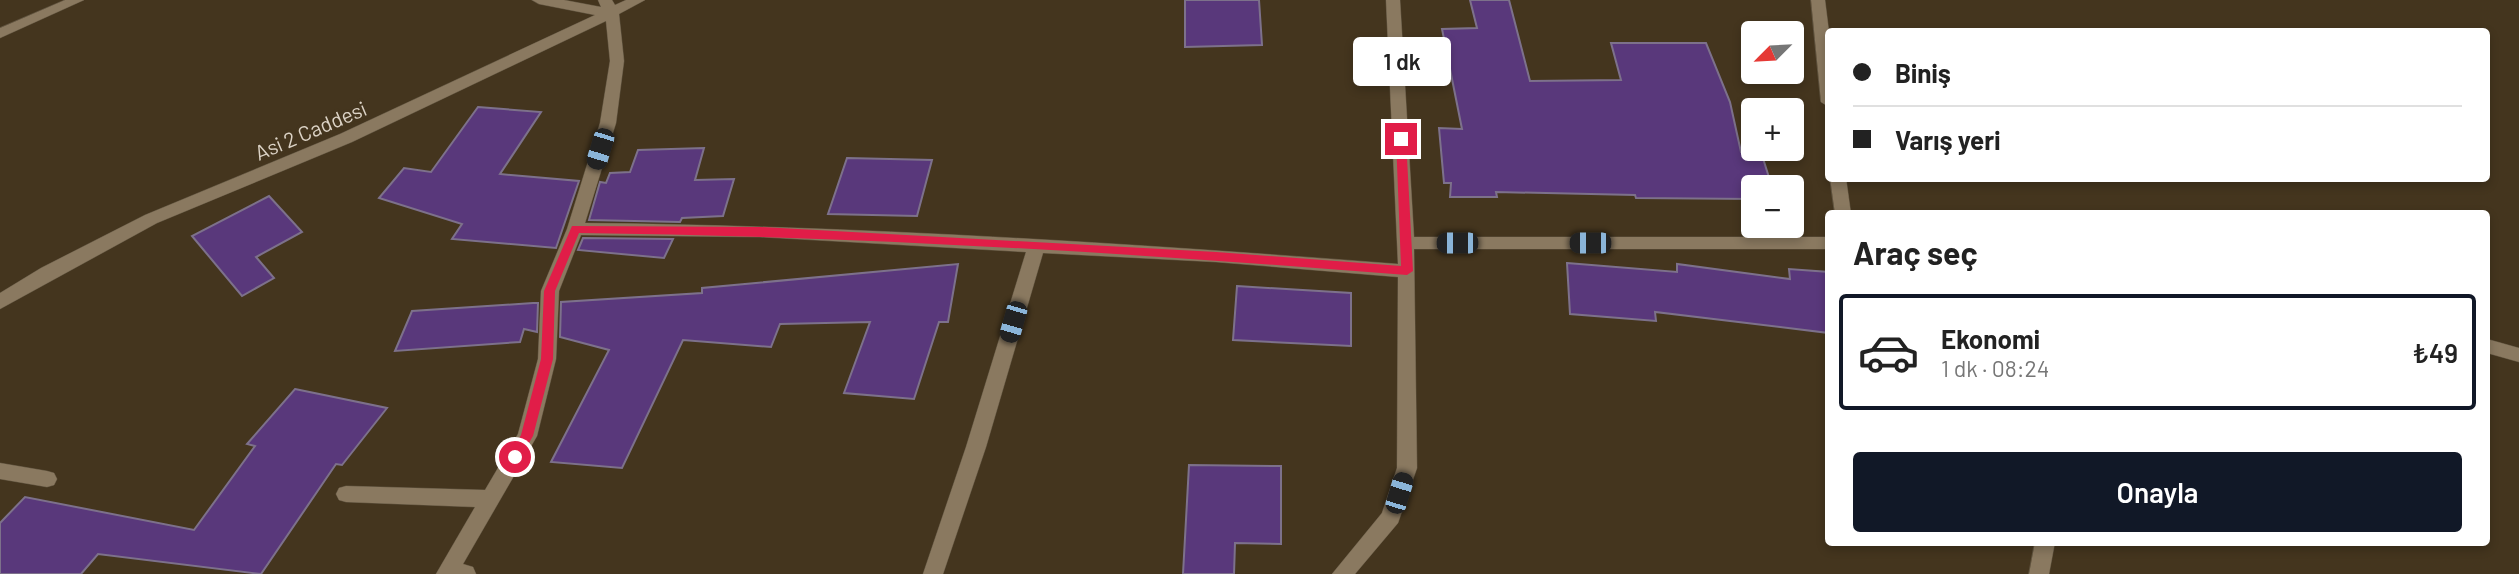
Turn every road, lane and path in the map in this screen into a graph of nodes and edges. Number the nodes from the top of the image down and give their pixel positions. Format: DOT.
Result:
graph roads {
  1 [pos="77,0"];
  2 [pos="539,0"];
  3 [pos="638,0"];
  4 [pos="1393,0"];
  5 [pos="1818,0"];
  6 [pos="609,7"];
  7 [pos="0,33"];
  8 [pos="1825,65"];
  9 [pos="1839,182"];
  10 [pos="1842,210"];
  11 [pos="575,229"];
  12 [pos="1404,243"];
  13 [pos="1825,243"];
  14 [pos="1035,247"];
  15 [pos="1407,271"];
  16 [pos="0,302"];
  17 [pos="2490,347"];
  18 [pos="2519,355"];
  19 [pos="0,471"];
  20 [pos="47,479"];
  21 [pos="346,494"];
  22 [pos="490,499"];
  23 [pos="2044,546"];
  24 [pos="453,573"];
  25 [pos="933,574"];
  26 [pos="1342,574"];
  27 [pos="2039,574"];
  1 -- 7 [label="street"];
  2 -- 6 [label="street"];
  3 -- 6 [label="street, Asi 2 Caddesi"];
  4 -- 12 [label="street"];
  5 -- 8 [label="street"];
  6 -- 11 [label="street"];
  6 -- 16 [label="street, Asi 2 Caddesi"];
  9 -- 10 [label="street"];
  11 -- 14 [label="street"];
  11 -- 22 [label="street"];
  12 -- 13 [label="street"];
  12 -- 15 [label="street"];
  14 -- 15 [label="street"];
  14 -- 25 [label="street"];
  15 -- 26 [label="street"];
  17 -- 18 [label="street"];
  19 -- 20 [label="street"];
  21 -- 22 [label="street"];
  22 -- 24 [label="street"];
  23 -- 27 [label="street"];
}
